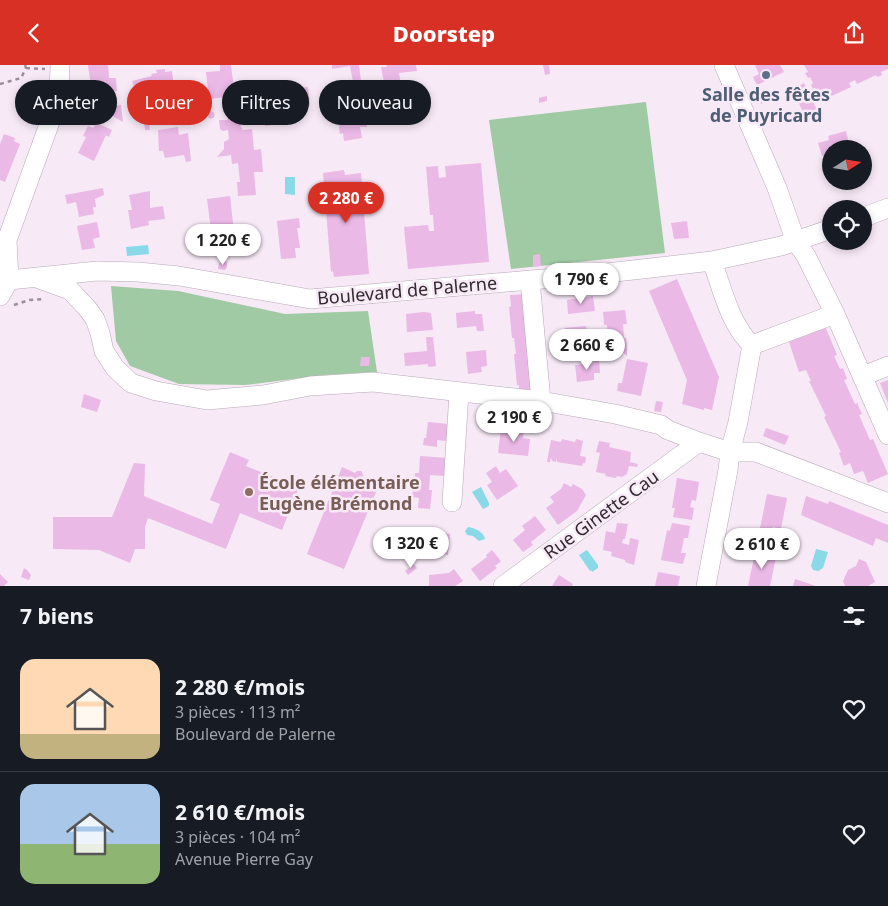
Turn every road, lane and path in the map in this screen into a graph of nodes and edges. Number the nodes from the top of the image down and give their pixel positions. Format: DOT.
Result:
graph roads {
  1 [pos="25,65"];
  2 [pos="60,65"];
  3 [pos="724,65"];
  4 [pos="0,84"];
  5 [pos="888,208"];
  6 [pos="872,214"];
  7 [pos="822,232"];
  8 [pos="796,242"];
  9 [pos="712,261"];
  10 [pos="37,279"];
  11 [pos="530,280"];
  12 [pos="6,294"];
  13 [pos="52,301"];
  14 [pos="835,314"];
  15 [pos="752,345"];
  16 [pos="888,366"];
  17 [pos="863,376"];
  18 [pos="459,393"];
  19 [pos="541,401"];
  20 [pos="888,435"];
  21 [pos="699,442"];
  22 [pos="730,451"];
  23 [pos="452,502"];
  24 [pos="888,503"];
  25 [pos="503,586"];
  26 [pos="706,586"];
  1 -- 4 [label="path"];
  2 -- 12 [label="street"];
  3 -- 8 [label="street"];
  5 -- 6 [label="street"];
  7 -- 8 [label="street, Boulevard de Palerne"];
  8 -- 9 [label="street, Boulevard de Palerne"];
  8 -- 14 [label="street"];
  9 -- 11 [label="street, Boulevard de Palerne"];
  9 -- 15 [label="street"];
  10 -- 11 [label="street, Boulevard de Palerne"];
  10 -- 12 [label="street, Boulevard de Palerne"];
  10 -- 18 [label="street"];
  11 -- 19 [label="street"];
  12 -- 13 [label="path"];
  14 -- 15 [label="street"];
  14 -- 17 [label="street"];
  15 -- 22 [label="street"];
  16 -- 17 [label="street"];
  17 -- 20 [label="street"];
  18 -- 19 [label="street"];
  18 -- 23 [label="street"];
  19 -- 21 [label="street"];
  21 -- 22 [label="street"];
  21 -- 25 [label="street, Rue Ginette Cau"];
  22 -- 24 [label="street"];
  22 -- 26 [label="street"];
}
